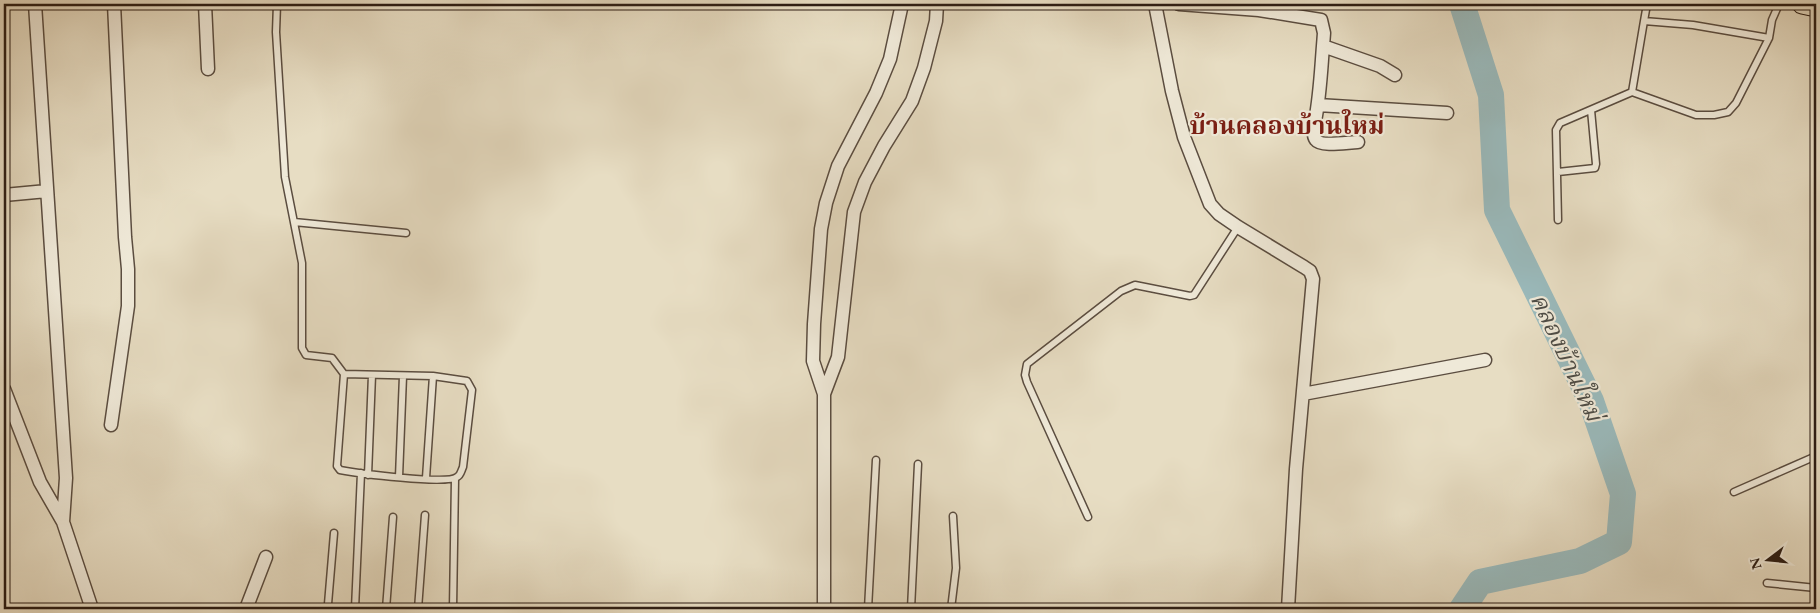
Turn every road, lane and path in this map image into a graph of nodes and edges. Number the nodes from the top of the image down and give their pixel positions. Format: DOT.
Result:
graph roads {
  1 [pos="36,4"];
  2 [pos="114,4"];
  3 [pos="205,4"];
  4 [pos="277,4"];
  5 [pos="902,4"];
  6 [pos="937,4"];
  7 [pos="1155,4"];
  8 [pos="1179,4"];
  9 [pos="1648,4"];
  10 [pos="1779,4"];
  11 [pos="1802,4"];
  12 [pos="1816,7"];
  13 [pos="1644,21"];
  14 [pos="1769,38"];
  15 [pos="1323,46"];
  16 [pos="208,69"];
  17 [pos="1395,75"];
  18 [pos="1632,92"];
  19 [pos="1318,105"];
  20 [pos="1591,110"];
  21 [pos="1447,113"];
  22 [pos="1358,142"];
  23 [pos="1558,172"];
  24 [pos="48,191"];
  25 [pos="4,195"];
  26 [pos="1558,220"];
  27 [pos="294,222"];
  28 [pos="1238,227"];
  29 [pos="406,233"];
  30 [pos="1485,360"];
  31 [pos="344,374"];
  32 [pos="372,375"];
  33 [pos="403,376"];
  34 [pos="433,376"];
  35 [pos="4,388"];
  36 [pos="824,394"];
  37 [pos="1303,394"];
  38 [pos="111,425"];
  39 [pos="1816,456"];
  40 [pos="876,460"];
  41 [pos="918,464"];
  42 [pos="364,474"];
  43 [pos="399,476"];
  44 [pos="426,478"];
  45 [pos="455,479"];
  46 [pos="1734,492"];
  47 [pos="425,515"];
  48 [pos="953,516"];
  49 [pos="393,517"];
  50 [pos="1088,517"];
  51 [pos="63,522"];
  52 [pos="334,533"];
  53 [pos="266,557"];
  54 [pos="1767,583"];
  55 [pos="1816,588"];
  56 [pos="92,609"];
  57 [pos="246,609"];
  58 [pos="340,609"];
  59 [pos="355,609"];
  60 [pos="386,609"];
  61 [pos="418,609"];
  62 [pos="453,609"];
  63 [pos="824,609"];
  64 [pos="868,609"];
  65 [pos="911,609"];
  66 [pos="952,609"];
  67 [pos="1288,609"];
  1 -- 24 [label="street"];
  2 -- 38 [label="street"];
  3 -- 16 [label="street"];
  4 -- 27 [label="lane"];
  5 -- 36 [label="street"];
  6 -- 36 [label="street"];
  7 -- 28 [label="street"];
  8 -- 15 [label="street"];
  9 -- 13 [label="lane"];
  10 -- 14 [label="lane"];
  11 -- 12 [label="main road"];
  13 -- 14 [label="lane"];
  13 -- 18 [label="lane"];
  14 -- 18 [label="lane"];
  15 -- 17 [label="street"];
  15 -- 19 [label="street"];
  18 -- 20 [label="lane"];
  19 -- 21 [label="street"];
  19 -- 22 [label="street"];
  20 -- 23 [label="lane"];
  20 -- 23 [label="lane"];
  23 -- 26 [label="lane"];
  24 -- 25 [label="street"];
  24 -- 51 [label="street"];
  27 -- 29 [label="lane"];
  27 -- 31 [label="lane"];
  28 -- 37 [label="street"];
  28 -- 50 [label="lane"];
  30 -- 37 [label="street"];
  31 -- 32 [label="lane"];
  31 -- 42 [label="lane"];
  32 -- 33 [label="lane"];
  32 -- 42 [label="lane"];
  33 -- 34 [label="lane"];
  33 -- 43 [label="lane"];
  34 -- 44 [label="lane"];
  34 -- 45 [label="lane"];
  35 -- 51 [label="street"];
  36 -- 63 [label="street"];
  37 -- 67 [label="street"];
  39 -- 46 [label="lane"];
  40 -- 64 [label="lane"];
  41 -- 65 [label="lane"];
  42 -- 43 [label="lane"];
  42 -- 59 [label="lane"];
  43 -- 44 [label="lane"];
  44 -- 45 [label="lane"];
  45 -- 62 [label="lane"];
  47 -- 61 [label="lane"];
  48 -- 66 [label="lane"];
  49 -- 60 [label="lane"];
  51 -- 56 [label="street"];
  52 -- 58 [label="lane"];
  53 -- 57 [label="street"];
  54 -- 55 [label="lane"];
}
